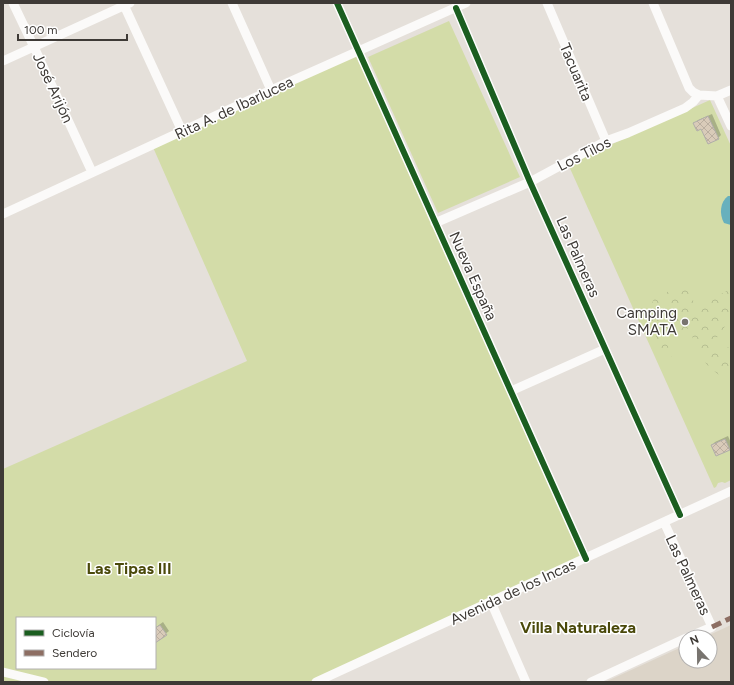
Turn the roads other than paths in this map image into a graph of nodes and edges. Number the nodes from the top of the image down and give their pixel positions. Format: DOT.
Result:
graph roads {
  1 [pos="13,3"];
  2 [pos="232,3"];
  3 [pos="337,3"];
  4 [pos="466,3"];
  5 [pos="546,3"];
  6 [pos="652,3"];
  7 [pos="126,4"];
  8 [pos="456,8"];
  9 [pos="34,47"];
  10 [pos="358,52"];
  11 [pos="3,61"];
  12 [pos="271,90"];
  13 [pos="731,90"];
  14 [pos="699,95"];
  15 [pos="717,96"];
  16 [pos="731,126"];
  17 [pos="182,131"];
  18 [pos="606,142"];
  19 [pos="92,172"];
  20 [pos="530,182"];
  21 [pos="3,214"];
  22 [pos="435,223"];
  23 [pos="605,349"];
  24 [pos="511,391"];
  25 [pos="731,491"];
  26 [pos="680,515"];
  27 [pos="664,522"];
  28 [pos="586,559"];
  29 [pos="492,602"];
  30 [pos="707,629"];
  31 [pos="678,642"];
  32 [pos="3,672"];
  33 [pos="44,682"];
  34 [pos="316,682"];
  35 [pos="526,682"];
  36 [pos="590,682"];
  1 -- 9 [label="street, José Arijón"];
  2 -- 12 [label="street"];
  3 -- 10 [label="street, Nueva España"];
  4 -- 8 [label="street, Rita A. de Ibarlucea"];
  5 -- 18 [label="street, Tacuarita"];
  6 -- 14 [label="street"];
  7 -- 9 [label="street"];
  7 -- 17 [label="street"];
  8 -- 10 [label="street, Rita A. de Ibarlucea"];
  8 -- 20 [label="street, Las Palmeras"];
  9 -- 11 [label="street"];
  9 -- 19 [label="street, José Arijón"];
  10 -- 12 [label="street, Rita A. de Ibarlucea"];
  10 -- 22 [label="street, Nueva España"];
  12 -- 17 [label="street, Rita A. de Ibarlucea"];
  13 -- 15 [label="street"];
  14 -- 15 [label="street"];
  14 -- 18 [label="street, Los Tilos"];
  15 -- 16 [label="street"];
  17 -- 19 [label="street, Rita A. de Ibarlucea"];
  18 -- 20 [label="street, Los Tilos"];
  19 -- 21 [label="street, Rita A. de Ibarlucea"];
  20 -- 22 [label="street, Los Tilos"];
  20 -- 23 [label="street, Las Palmeras"];
  22 -- 24 [label="street, Nueva España"];
  23 -- 24 [label="street"];
  23 -- 26 [label="street, Las Palmeras"];
  24 -- 28 [label="street, Nueva España"];
  25 -- 26 [label="street, Avenida de los Incas"];
  26 -- 27 [label="street, Avenida de los Incas"];
  27 -- 28 [label="street, Avenida de los Incas"];
  27 -- 30 [label="street, Las Palmeras"];
  28 -- 29 [label="street, Avenida de los Incas"];
  29 -- 34 [label="street, Avenida de los Incas"];
  29 -- 35 [label="street"];
  31 -- 36 [label="street"];
  32 -- 33 [label="street"];
}
